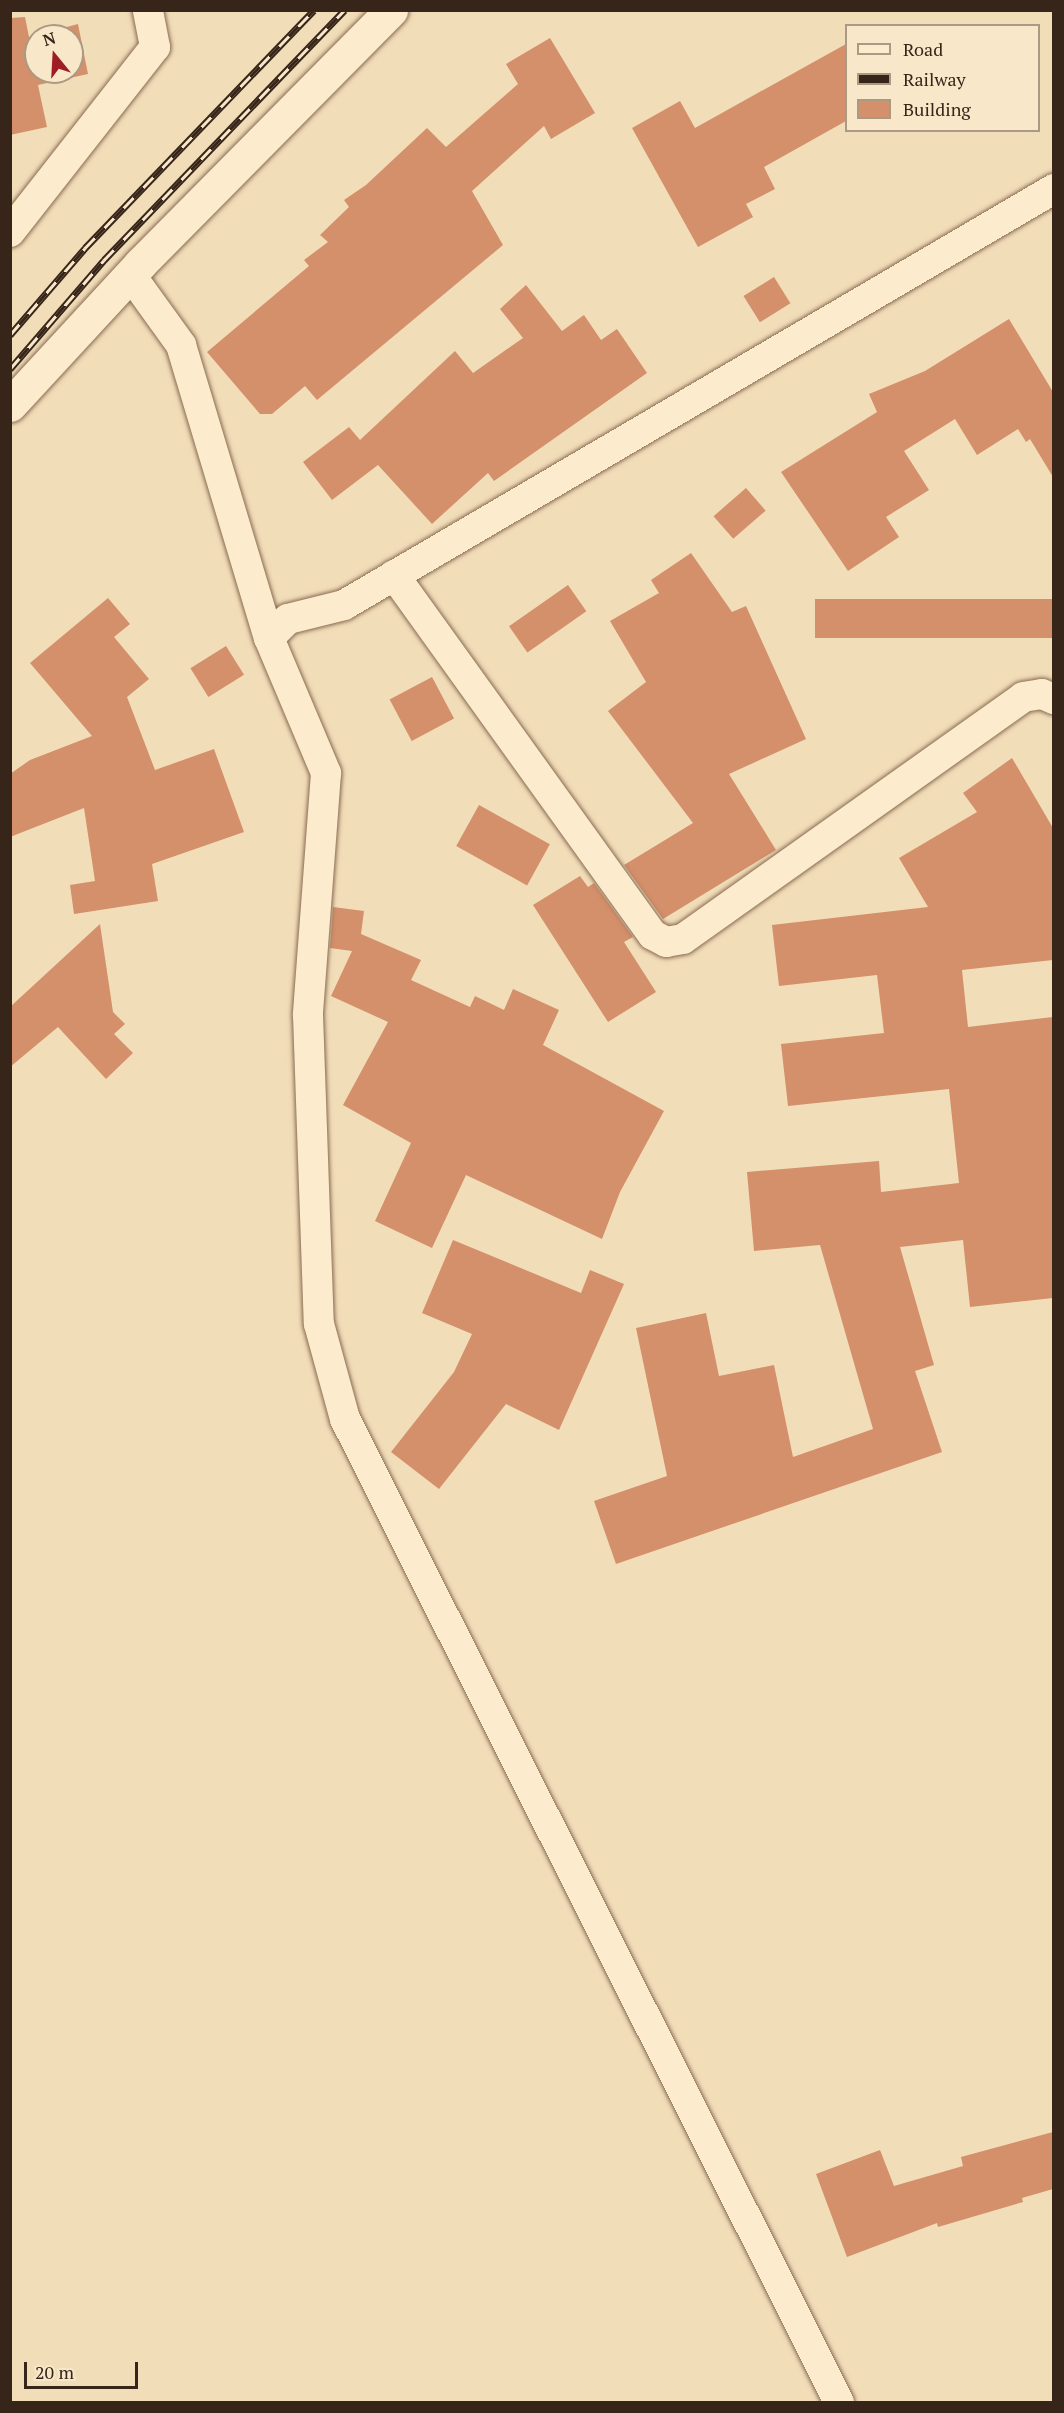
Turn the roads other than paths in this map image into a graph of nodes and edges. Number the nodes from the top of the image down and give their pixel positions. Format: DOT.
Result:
graph roads {
  1 [pos="148,10"];
  2 [pos="391,10"];
  3 [pos="1053,189"];
  4 [pos="10,232"];
  5 [pos="132,277"];
  6 [pos="10,405"];
  7 [pos="394,575"];
  8 [pos="269,638"];
  9 [pos="1053,699"];
  10 [pos="839,2403"];
  1 -- 4 [label="street"];
  2 -- 5 [label="main road"];
  3 -- 7 [label="street"];
  5 -- 6 [label="main road"];
  5 -- 8 [label="street"];
  7 -- 8 [label="street"];
  7 -- 9 [label="street"];
  8 -- 10 [label="street"];
}
